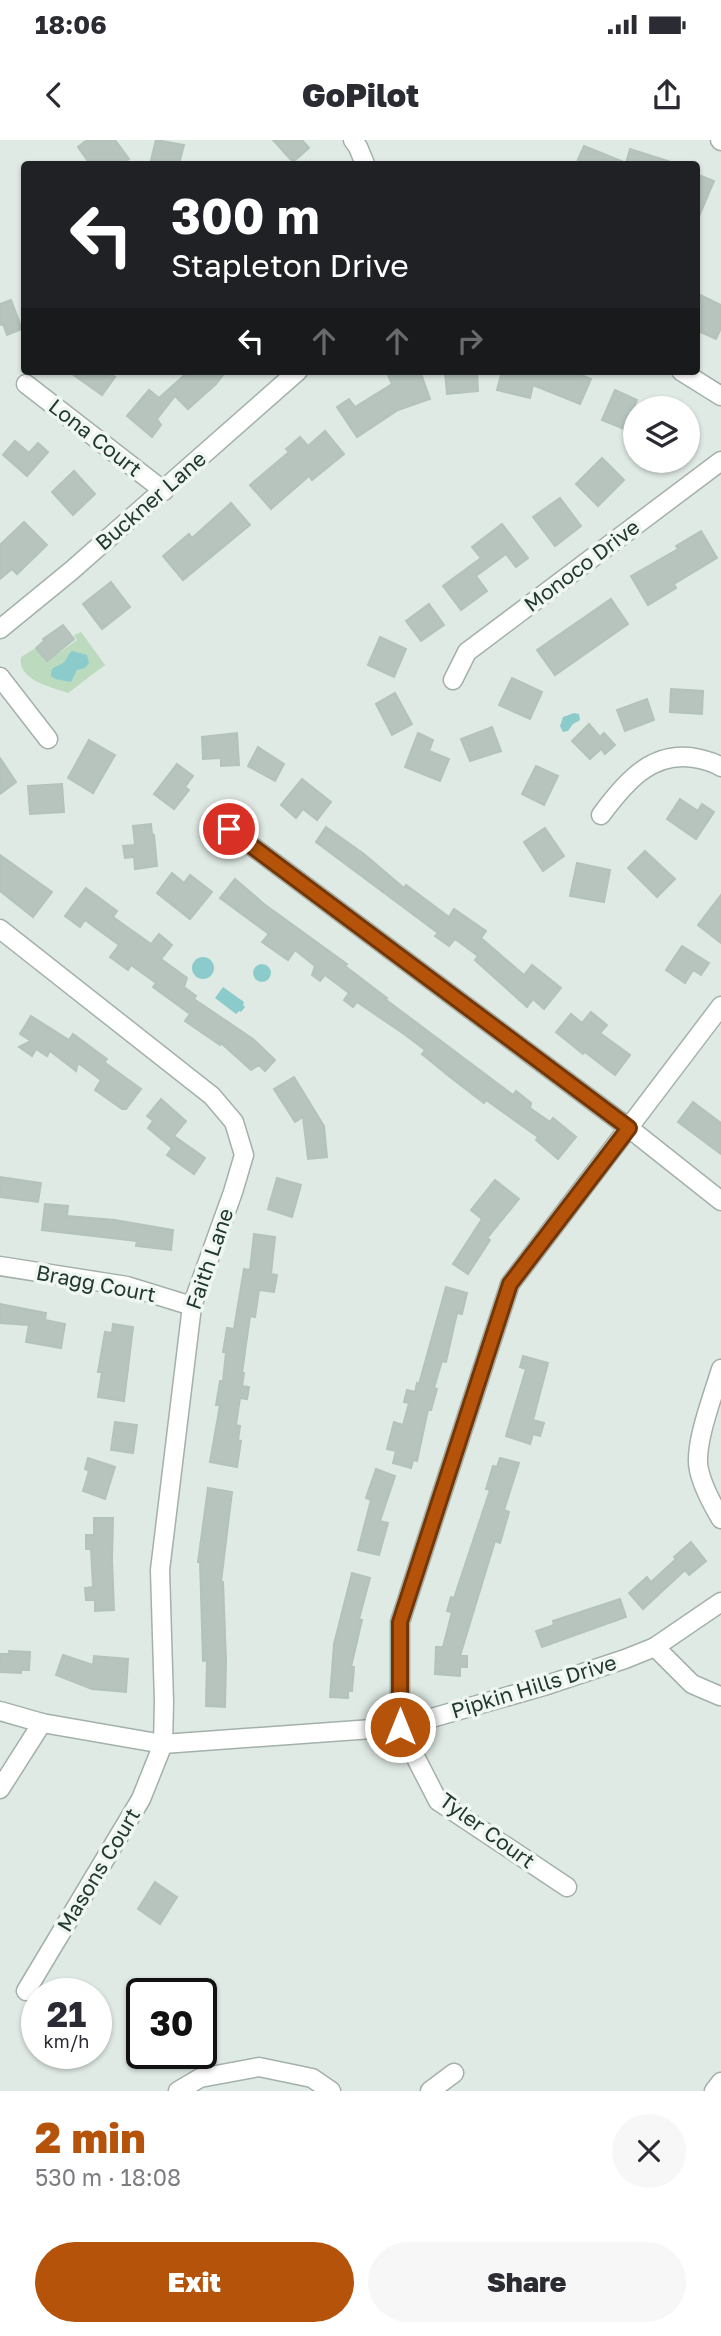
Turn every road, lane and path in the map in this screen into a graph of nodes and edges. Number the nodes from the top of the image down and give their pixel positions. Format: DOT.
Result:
graph roads {
  1 [pos="352,140"];
  2 [pos="364,161"];
  3 [pos="294,375"];
  4 [pos="687,375"];
  5 [pos="26,384"];
  6 [pos="721,396"];
  7 [pos="721,461"];
  8 [pos="164,491"];
  9 [pos="0,629"];
  10 [pos="0,677"];
  11 [pos="453,680"];
  12 [pos="48,739"];
  13 [pos="721,767"];
  14 [pos="600,815"];
  15 [pos="229,829"];
  16 [pos="0,929"];
  17 [pos="721,1006"];
  18 [pos="629,1128"];
  19 [pos="721,1201"];
  20 [pos="0,1266"];
  21 [pos="192,1306"];
  22 [pos="721,1369"];
  23 [pos="721,1520"];
  24 [pos="721,1602"];
  25 [pos="655,1647"];
  26 [pos="720,1696"];
  27 [pos="0,1711"];
  28 [pos="42,1723"];
  29 [pos="400,1727"];
  30 [pos="163,1744"];
  31 [pos="0,1789"];
  32 [pos="567,1887"];
  33 [pos="34,1978"];
  34 [pos="454,2073"];
  35 [pos="721,2082"];
  36 [pos="177,2091"];
  37 [pos="331,2091"];
  38 [pos="430,2091"];
  39 [pos="715,2091"];
  1 -- 2 [label="street"];
  3 -- 8 [label="street, Buckner Lane"];
  4 -- 6 [label="street"];
  5 -- 8 [label="street, Lona Court"];
  7 -- 11 [label="street, Monoco Drive"];
  8 -- 9 [label="street, Buckner Lane"];
  10 -- 12 [label="street"];
  13 -- 14 [label="street"];
  15 -- 18 [label="street"];
  16 -- 21 [label="street, Faith Lane"];
  17 -- 18 [label="street"];
  18 -- 19 [label="street"];
  18 -- 29 [label="street"];
  20 -- 21 [label="street, Bragg Court"];
  21 -- 30 [label="street, Faith Lane"];
  22 -- 23 [label="street"];
  24 -- 25 [label="street, Pipkin Hills Drive"];
  25 -- 26 [label="street"];
  25 -- 29 [label="street, Pipkin Hills Drive"];
  27 -- 28 [label="street, Pipkin Hills Drive"];
  28 -- 30 [label="street, Pipkin Hills Drive"];
  28 -- 31 [label="street"];
  29 -- 30 [label="street, Pipkin Hills Drive"];
  29 -- 32 [label="street, Tyler Court"];
  30 -- 33 [label="street, Masons Court"];
  34 -- 38 [label="street"];
  35 -- 39 [label="street"];
  36 -- 37 [label="street"];
}
